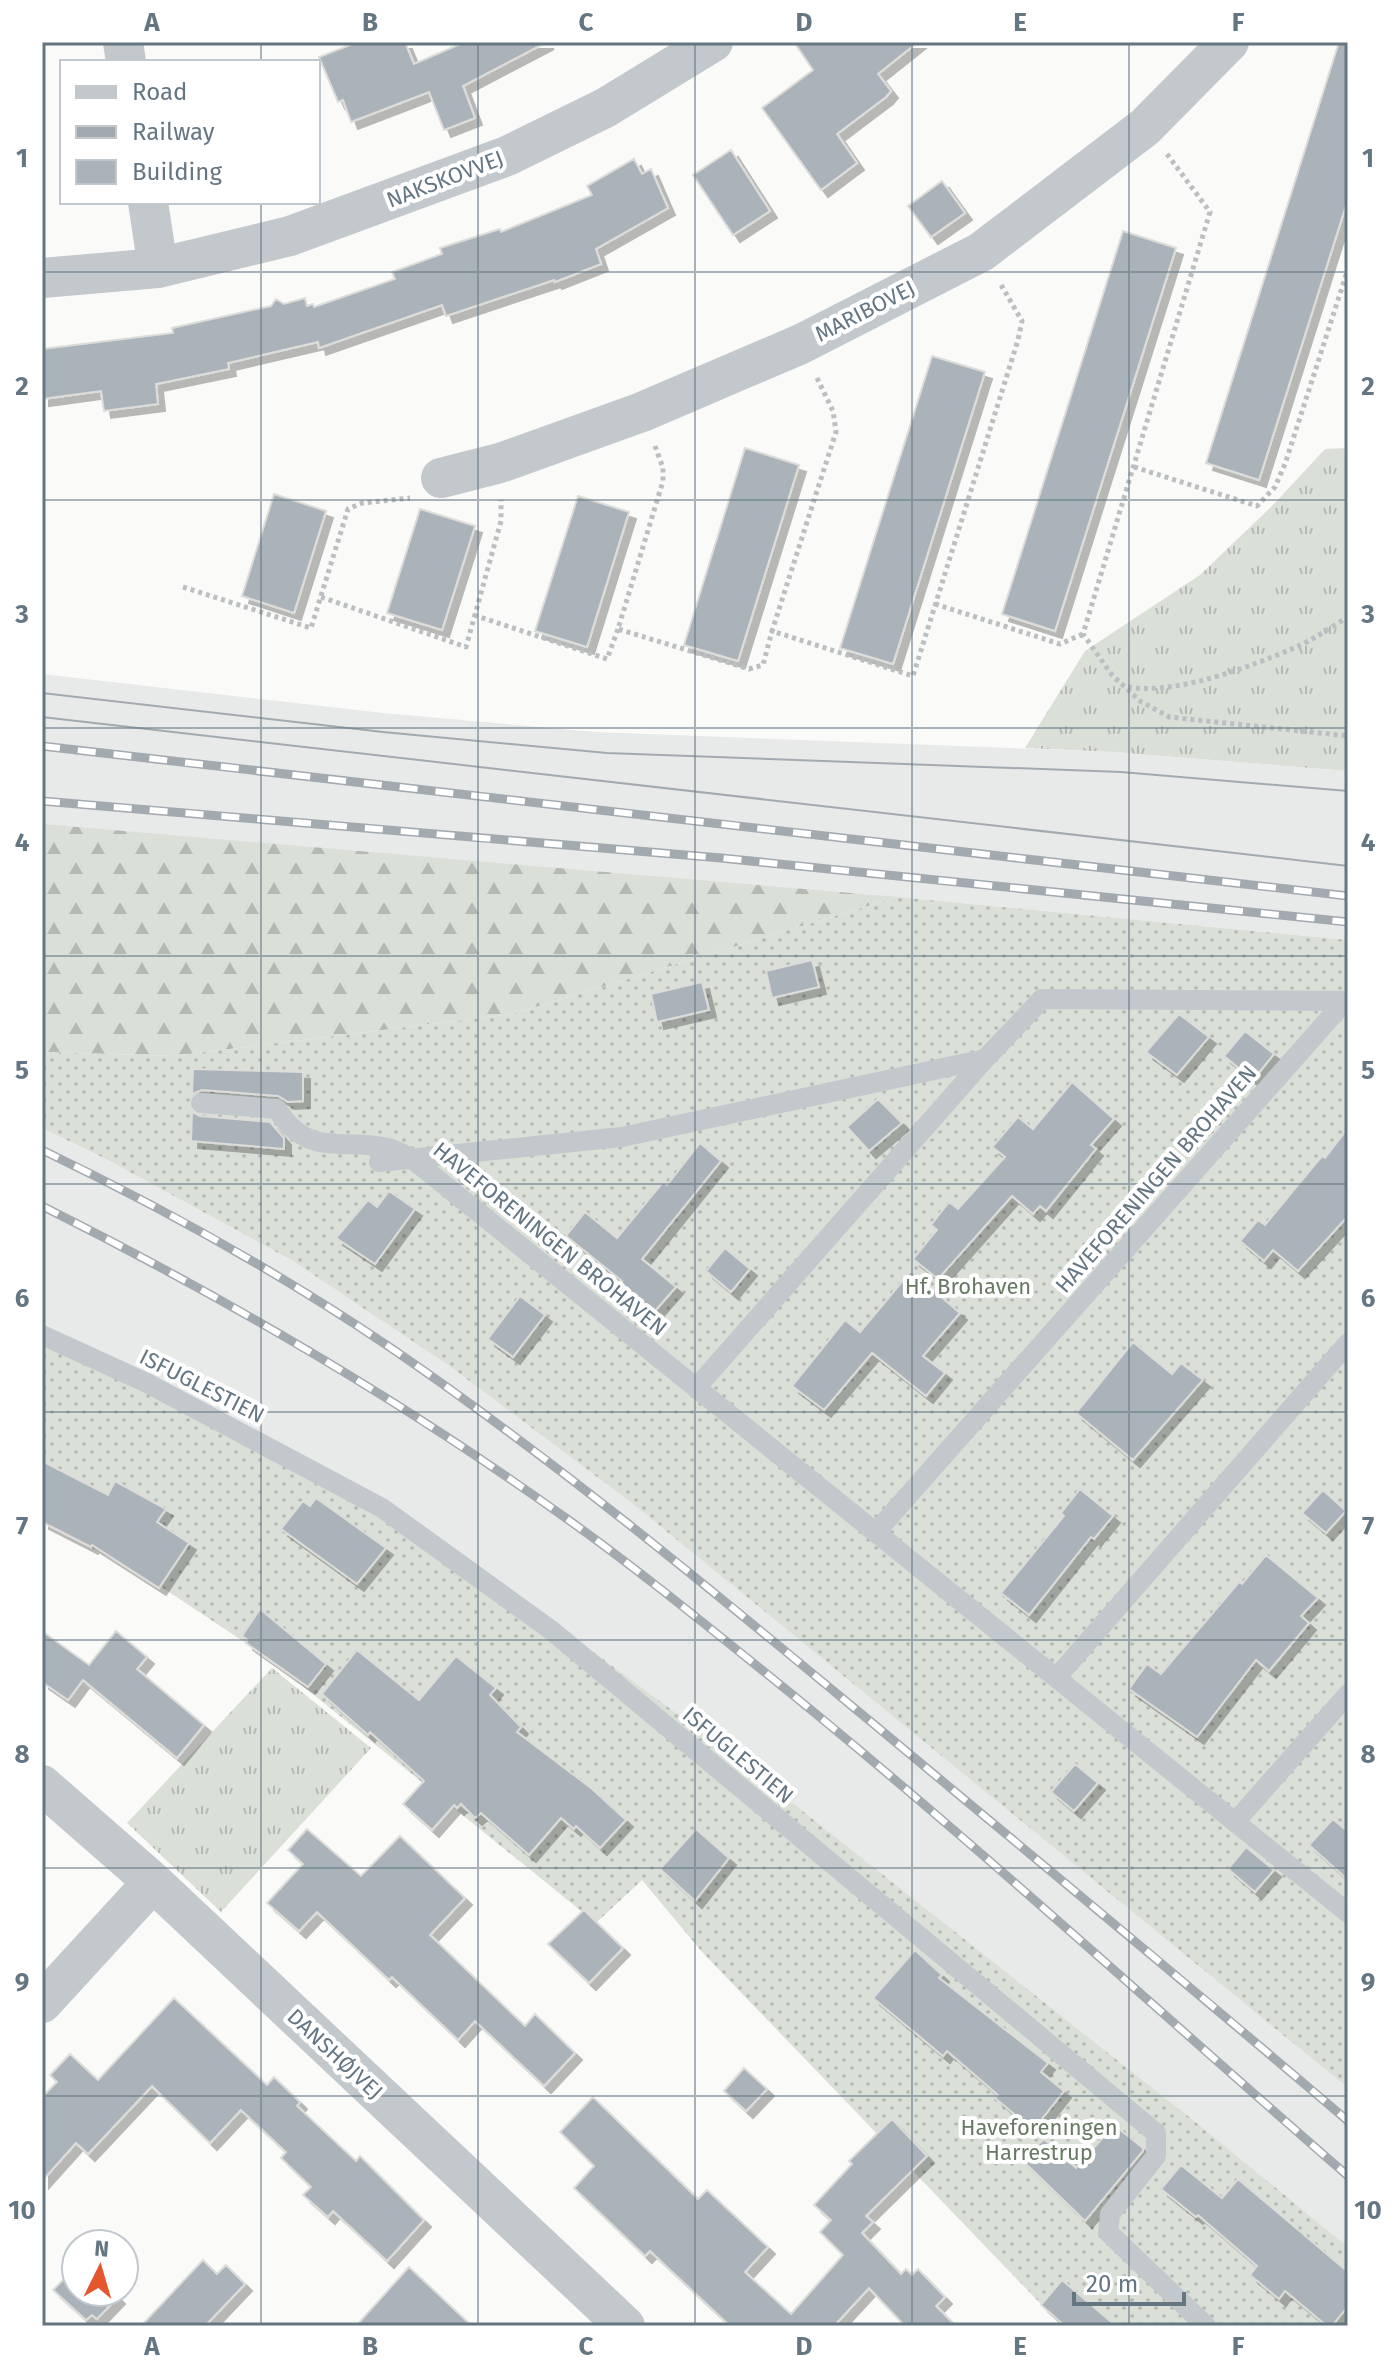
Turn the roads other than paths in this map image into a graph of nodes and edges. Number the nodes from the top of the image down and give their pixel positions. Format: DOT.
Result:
graph roads {
  1 [pos="713,42"];
  2 [pos="1229,42"];
  3 [pos="148,204"];
  4 [pos="158,268"];
  5 [pos="42,278"];
  6 [pos="441,478"];
  7 [pos="1346,1001"];
  8 [pos="985,1059"];
  9 [pos="201,1103"];
  10 [pos="411,1158"];
  11 [pos="379,1162"];
  12 [pos="42,1335"];
  13 [pos="1348,1343"];
  14 [pos="697,1387"];
  15 [pos="876,1532"];
  16 [pos="1057,1677"];
  17 [pos="1348,1694"];
  18 [pos="42,1785"];
  19 [pos="1236,1821"];
  20 [pos="153,1882"];
  21 [pos="1348,1913"];
  22 [pos="42,2003"];
  23 [pos="625,2326"];
  24 [pos="1206,2326"];
  1 -- 4 [label="street, NAKSKOVVEJ"];
  2 -- 6 [label="street, MARIBOVEJ"];
  3 -- 4 [label="street"];
  4 -- 5 [label="street, NAKSKOVVEJ"];
  7 -- 8 [label="lane, HAVEFORENINGEN BROHAVEN"];
  7 -- 15 [label="lane, HAVEFORENINGEN BROHAVEN"];
  8 -- 10 [label="lane, HAVEFORENINGEN BROHAVEN"];
  8 -- 14 [label="lane, HAVEFORENINGEN BROHAVEN"];
  9 -- 10 [label="lane, HAVEFORENINGEN BROHAVEN"];
  10 -- 11 [label="lane, HAVEFORENINGEN BROHAVEN"];
  10 -- 14 [label="lane, HAVEFORENINGEN BROHAVEN"];
  12 -- 24 [label="lane, ISFUGLESTIEN"];
  13 -- 16 [label="lane"];
  14 -- 15 [label="lane, HAVEFORENINGEN BROHAVEN"];
  15 -- 16 [label="lane, HAVEFORENINGEN BROHAVEN"];
  16 -- 19 [label="lane, HAVEFORENINGEN BROHAVEN"];
  17 -- 19 [label="lane"];
  18 -- 20 [label="street, DANSHØJVEJ"];
  19 -- 21 [label="lane, HAVEFORENINGEN BROHAVEN"];
  20 -- 22 [label="street"];
  20 -- 23 [label="street, DANSHØJVEJ"];
}
